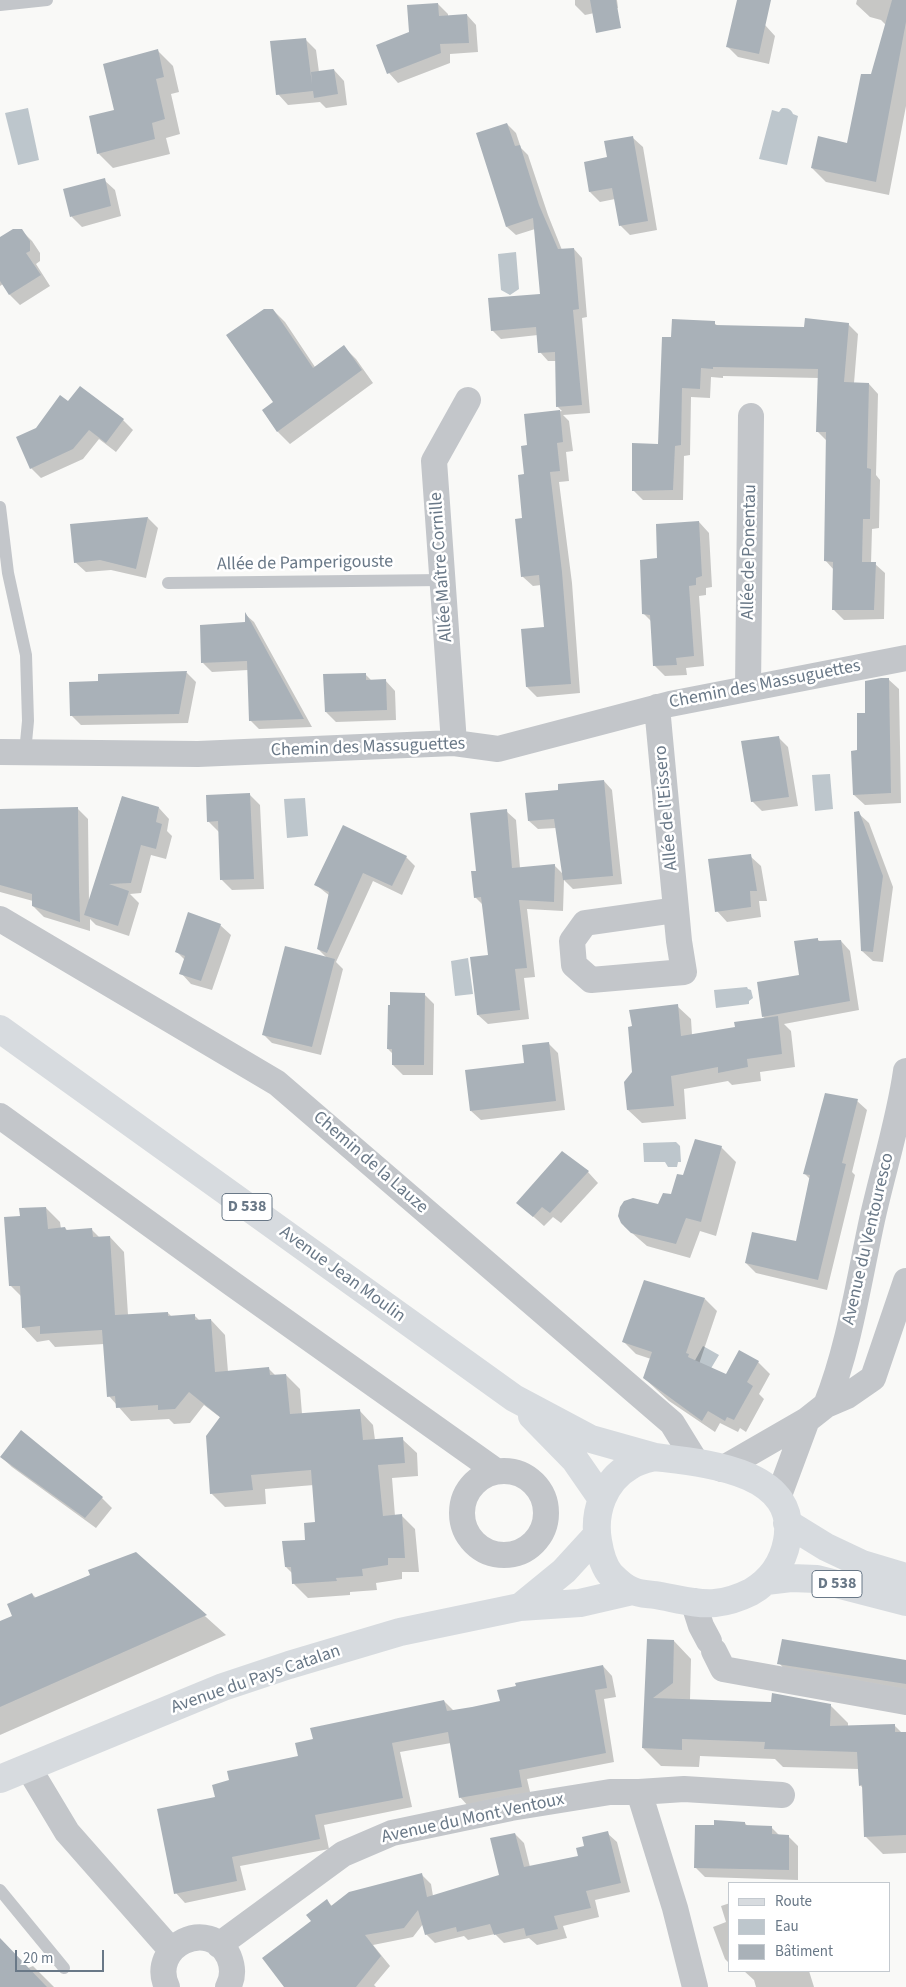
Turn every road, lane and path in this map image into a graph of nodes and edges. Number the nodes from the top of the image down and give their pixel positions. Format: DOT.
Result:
graph roads {
  1 [pos="47,0"];
  2 [pos="0,5"];
  3 [pos="468,400"];
  4 [pos="751,416"];
  5 [pos="0,507"];
  6 [pos="443,580"];
  7 [pos="168,583"];
  8 [pos="906,658"];
  9 [pos="748,688"];
  10 [pos="657,707"];
  11 [pos="454,743"];
  12 [pos="0,752"];
  13 [pos="26,753"];
  14 [pos="676,910"];
  15 [pos="0,919"];
  16 [pos="0,1029"];
  17 [pos="906,1071"];
  18 [pos="0,1116"];
  19 [pos="906,1282"];
  20 [pos="514,1398"];
  21 [pos="816,1413"];
  22 [pos="655,1457"];
  23 [pos="696,1462"];
  24 [pos="722,1468"];
  25 [pos="496,1471"];
  26 [pos="602,1499"];
  27 [pos="782,1511"];
  28 [pos="597,1535"];
  29 [pos="906,1577"];
  30 [pos="766,1581"];
  31 [pos="632,1591"];
  32 [pos="692,1601"];
  33 [pos="906,1602"];
  34 [pos="520,1607"];
  35 [pos="906,1702"];
  36 [pos="28,1767"];
  37 [pos="0,1780"];
  38 [pos="639,1792"];
  39 [pos="782,1795"];
  40 [pos="0,1890"];
  41 [pos="219,1945"];
  42 [pos="171,1950"];
  43 [pos="64,1968"];
  44 [pos="167,1987"];
  45 [pos="228,1987"];
  46 [pos="695,1987"];
  1 -- 2 [label="lane"];
  3 -- 6 [label="street, Allée Maître Cornille"];
  4 -- 9 [label="street, Allée de Ponentau"];
  5 -- 13 [label="lane"];
  6 -- 7 [label="lane, Allée de Pamperigouste"];
  6 -- 11 [label="street, Allée Maître Cornille"];
  8 -- 9 [label="street, Chemin des Massuguettes"];
  9 -- 10 [label="street, Chemin des Massuguettes"];
  10 -- 11 [label="street, Chemin des Massuguettes"];
  10 -- 14 [label="street, Allée de l'Eissero"];
  11 -- 13 [label="street, Chemin des Massuguettes"];
  12 -- 13 [label="street, Chemin des Massuguettes"];
  15 -- 23 [label="street, Chemin de la Lauze"];
  16 -- 20 [label="main road, Avenue Jean Moulin / D 538"];
  17 -- 21 [label="street, Avenue du Ventouresco"];
  18 -- 25 [label="street"];
  19 -- 21 [label="street"];
  20 -- 22 [label="main road, Avenue Jean Moulin / D 538"];
  20 -- 26 [label="main road, Avenue Jean Moulin / D 538"];
  21 -- 24 [label="street"];
  21 -- 27 [label="street, Avenue du Ventouresco"];
  22 -- 23 [label="main road"];
  22 -- 26 [label="main road"];
  23 -- 24 [label="main road"];
  24 -- 27 [label="main road"];
  26 -- 28 [label="main road"];
  27 -- 29 [label="main road, D 538"];
  27 -- 30 [label="main road"];
  28 -- 31 [label="main road"];
  28 -- 34 [label="main road, Avenue du Pays Catalan"];
  30 -- 32 [label="main road"];
  30 -- 33 [label="main road, D 538"];
  31 -- 32 [label="main road"];
  31 -- 34 [label="main road, Avenue du Pays Catalan"];
  32 -- 35 [label="street"];
  34 -- 36 [label="main road, Avenue du Pays Catalan"];
  36 -- 37 [label="main road, Avenue du Pays Catalan"];
  36 -- 42 [label="street"];
  38 -- 39 [label="street, Avenue du Mont Ventoux"];
  38 -- 41 [label="street, Avenue du Mont Ventoux"];
  38 -- 46 [label="street"];
  40 -- 43 [label="lane"];
  41 -- 42 [label="street"];
  41 -- 45 [label="street"];
  42 -- 44 [label="street"];
}
